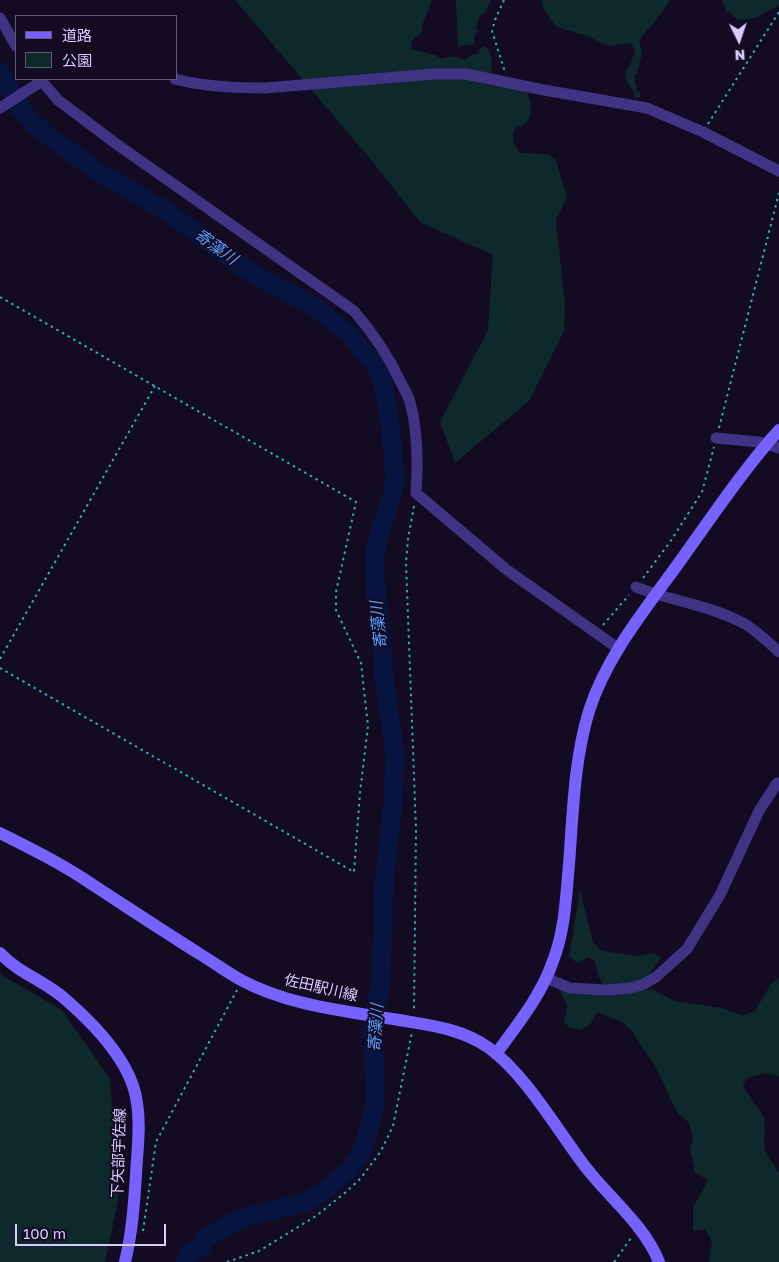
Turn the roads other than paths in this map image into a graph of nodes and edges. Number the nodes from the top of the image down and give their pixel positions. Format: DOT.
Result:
graph roads {
  1 [pos="0,18"];
  2 [pos="15,43"];
  3 [pos="41,80"];
  4 [pos="178,80"];
  5 [pos="0,108"];
  6 [pos="779,171"];
  7 [pos="779,430"];
  8 [pos="716,438"];
  9 [pos="773,446"];
  10 [pos="636,587"];
  11 [pos="656,595"];
  12 [pos="619,649"];
  13 [pos="779,652"];
  14 [pos="779,783"];
  15 [pos="0,833"];
  16 [pos="0,953"];
  17 [pos="546,978"];
  18 [pos="496,1054"];
  19 [pos="125,1262"];
  20 [pos="658,1262"];
  1 -- 2 [label="street"];
  3 -- 5 [label="street"];
  3 -- 12 [label="street"];
  4 -- 6 [label="street"];
  7 -- 9 [label="main road"];
  8 -- 9 [label="street"];
  9 -- 11 [label="main road"];
  10 -- 11 [label="street"];
  11 -- 12 [label="main road"];
  11 -- 13 [label="street"];
  12 -- 17 [label="main road"];
  14 -- 17 [label="street"];
  15 -- 18 [label="main road, 佐田駅川線"];
  16 -- 19 [label="main road, 下矢部宇佐線"];
  17 -- 18 [label="main road"];
  18 -- 20 [label="main road, 佐田駅川線"];
}
